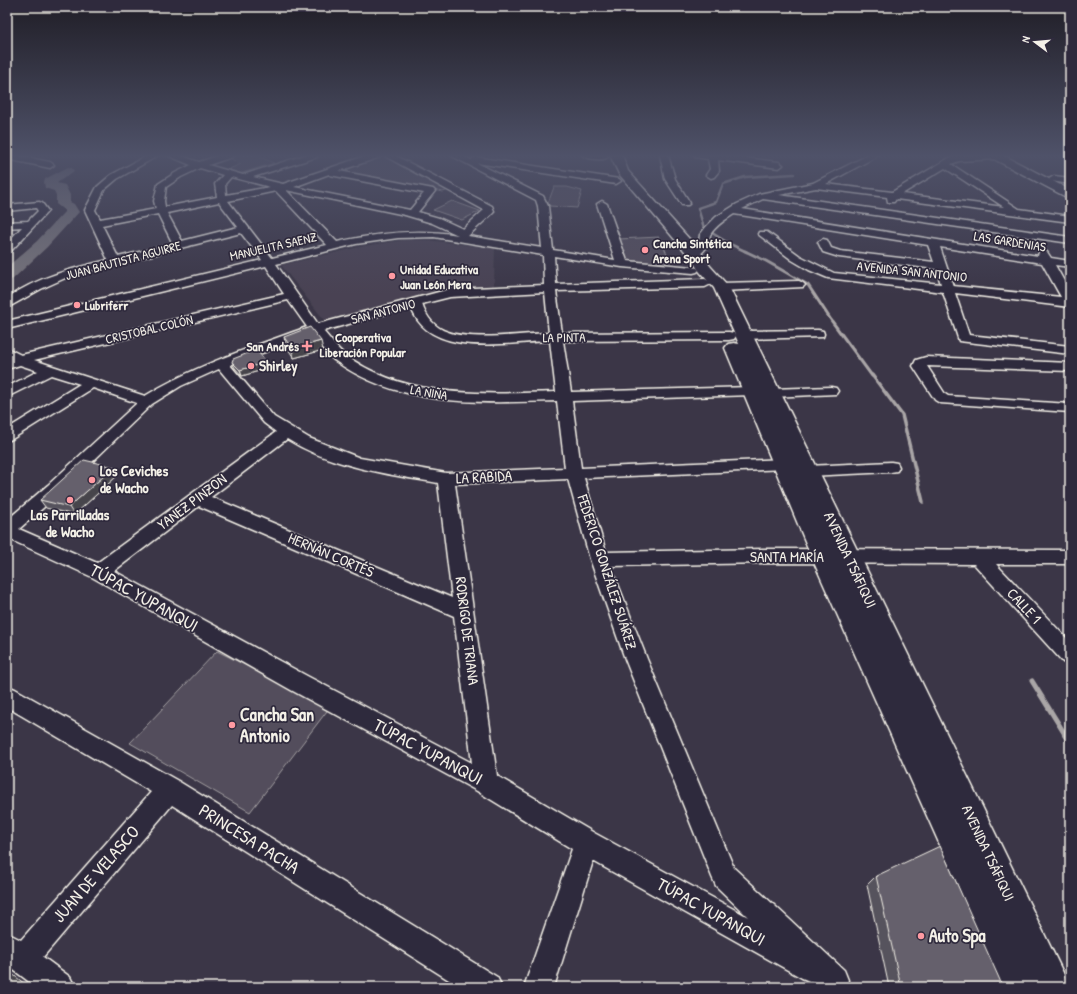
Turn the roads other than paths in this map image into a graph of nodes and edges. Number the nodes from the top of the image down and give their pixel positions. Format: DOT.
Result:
graph roads {
  1 [pos="94,201"];
  2 [pos="159,201"];
  3 [pos="214,201"];
  4 [pos="223,201"];
  5 [pos="293,201"];
  6 [pos="348,201"];
  7 [pos="422,201"];
  8 [pos="476,201"];
  9 [pos="541,201"];
  10 [pos="639,201"];
  11 [pos="650,201"];
  12 [pos="751,201"];
  13 [pos="785,201"];
  14 [pos="891,201"];
  15 [pos="932,201"];
  16 [pos="1001,201"];
  17 [pos="602,204"];
  18 [pos="7,208"];
  19 [pos="161,211"];
  20 [pos="732,211"];
  21 [pos="1019,213"];
  22 [pos="412,214"];
  23 [pos="485,214"];
  24 [pos="1070,219"];
  25 [pos="97,223"];
  26 [pos="31,224"];
  27 [pos="7,225"];
  28 [pos="888,225"];
  29 [pos="451,226"];
  30 [pos="244,229"];
  31 [pos="763,234"];
  32 [pos="1032,235"];
  33 [pos="469,236"];
  34 [pos="1070,240"];
  35 [pos="823,242"];
  36 [pos="933,243"];
  37 [pos="179,245"];
  38 [pos="334,246"];
  39 [pos="7,249"];
  40 [pos="548,253"];
  41 [pos="705,260"];
  42 [pos="1046,260"];
  43 [pos="115,262"];
  44 [pos="269,262"];
  45 [pos="622,264"];
  46 [pos="1070,264"];
  47 [pos="940,266"];
  48 [pos="799,285"];
  49 [pos="550,288"];
  50 [pos="948,289"];
  51 [pos="291,296"];
  52 [pos="1070,302"];
  53 [pos="416,303"];
  54 [pos="7,304"];
  55 [pos="7,324"];
  56 [pos="315,329"];
  57 [pos="818,334"];
  58 [pos="736,336"];
  59 [pos="557,337"];
  60 [pos="1070,350"];
  61 [pos="7,352"];
  62 [pos="13,362"];
  63 [pos="221,363"];
  64 [pos="1070,367"];
  65 [pos="50,370"];
  66 [pos="91,383"];
  67 [pos="831,391"];
  68 [pos="761,392"];
  69 [pos="7,393"];
  70 [pos="565,396"];
  71 [pos="147,401"];
  72 [pos="1070,408"];
  73 [pos="286,432"];
  74 [pos="7,436"];
  75 [pos="797,467"];
  76 [pos="891,468"];
  77 [pos="574,473"];
  78 [pos="446,479"];
  79 [pos="197,498"];
  80 [pos="7,530"];
  81 [pos="978,556"];
  82 [pos="836,557"];
  83 [pos="1070,557"];
  84 [pos="599,560"];
  85 [pos="99,572"];
  86 [pos="464,612"];
  87 [pos="1070,656"];
  88 [pos="7,696"];
  89 [pos="486,783"];
  90 [pos="169,789"];
  91 [pos="587,843"];
  92 [pos="15,953"];
  93 [pos="838,984"];
  94 [pos="60,987"];
  95 [pos="487,987"];
  96 [pos="539,987"];
  97 [pos="1020,987"];
  98 [pos="1051,987"];
  1 -- 25 [label="street"];
  2 -- 19 [label="street"];
  3 -- 19 [label="street"];
  4 -- 30 [label="street, LA NIÑA"];
  5 -- 38 [label="street"];
  6 -- 22 [label="street"];
  7 -- 22 [label="street"];
  8 -- 23 [label="street"];
  9 -- 40 [label="street, FEDERICO GONZÁLEZ SUÁREZ"];
  10 -- 41 [label="main road, AVENIDA TSÁFIQUI"];
  11 -- 41 [label="main road, AVENIDA TSÁFIQUI"];
  12 -- 20 [label="street"];
  13 -- 28 [label="street"];
  14 -- 28 [label="street"];
  15 -- 21 [label="street"];
  16 -- 21 [label="street"];
  17 -- 45 [label="street"];
  18 -- 26 [label="street"];
  19 -- 25 [label="street"];
  19 -- 37 [label="street"];
  20 -- 28 [label="street, LAS GARDENIAS"];
  20 -- 41 [label="street"];
  21 -- 24 [label="street"];
  21 -- 32 [label="street"];
  22 -- 29 [label="street"];
  23 -- 29 [label="street"];
  23 -- 33 [label="street"];
  25 -- 43 [label="street"];
  26 -- 27 [label="street"];
  26 -- 39 [label="street"];
  28 -- 32 [label="street"];
  28 -- 36 [label="street, LAS GARDENIAS"];
  29 -- 33 [label="street"];
  30 -- 37 [label="street, JUAN BAUTISTA AGUIRRE"];
  30 -- 44 [label="street, LA NIÑA"];
  31 -- 50 [label="street, AVENIDA SAN ANTONIO"];
  32 -- 34 [label="street"];
  32 -- 42 [label="street"];
  33 -- 38 [label="street, MANUELITA SAENZ"];
  33 -- 40 [label="street, MANUELITA SAENZ"];
  35 -- 47 [label="street"];
  36 -- 42 [label="street, LAS GARDENIAS"];
  36 -- 47 [label="street"];
  37 -- 43 [label="street, JUAN BAUTISTA AGUIRRE"];
  38 -- 44 [label="street, MANUELITA SAENZ"];
  40 -- 45 [label="street, MANUELITA SAENZ"];
  40 -- 49 [label="street, FEDERICO GONZÁLEZ SUÁREZ"];
  41 -- 45 [label="street, MANUELITA SAENZ"];
  41 -- 48 [label="street"];
  41 -- 49 [label="street, SAN ANTONIO"];
  41 -- 58 [label="main road, AVENIDA TSÁFIQUI"];
  42 -- 46 [label="street, LAS GARDENIAS"];
  42 -- 52 [label="street"];
  43 -- 54 [label="street, JUAN BAUTISTA AGUIRRE"];
  44 -- 51 [label="street, LA NIÑA"];
  44 -- 55 [label="street, MANUELITA SAENZ"];
  47 -- 50 [label="street"];
  49 -- 53 [label="street, SAN ANTONIO"];
  49 -- 59 [label="street, FEDERICO GONZÁLEZ SUÁREZ"];
  50 -- 52 [label="street, AVENIDA SAN ANTONIO"];
  50 -- 60 [label="street"];
  51 -- 56 [label="street, LA NIÑA"];
  51 -- 62 [label="street, CRISTOBAL COLÓN"];
  53 -- 56 [label="street, SAN ANTONIO"];
  53 -- 59 [label="street, LA PINTA"];
  56 -- 63 [label="street, SAN ANTONIO"];
  56 -- 70 [label="street, LA NIÑA"];
  57 -- 58 [label="street, LA PINTA"];
  58 -- 59 [label="street, LA PINTA"];
  58 -- 68 [label="main road, AVENIDA TSÁFIQUI"];
  59 -- 70 [label="street, FEDERICO GONZÁLEZ SUÁREZ"];
  61 -- 62 [label="street"];
  62 -- 65 [label="street"];
  63 -- 71 [label="street, SAN ANTONIO"];
  63 -- 73 [label="street, LA RABIDA"];
  64 -- 72 [label="street"];
  65 -- 66 [label="street"];
  65 -- 69 [label="street"];
  66 -- 71 [label="street"];
  66 -- 74 [label="street"];
  67 -- 68 [label="street, LA NIÑA"];
  68 -- 70 [label="street, LA NIÑA"];
  68 -- 75 [label="main road, AVENIDA TSÁFIQUI"];
  70 -- 77 [label="street, FEDERICO GONZÁLEZ SUÁREZ"];
  71 -- 80 [label="street, SAN ANTONIO"];
  73 -- 78 [label="street, LA RABIDA"];
  73 -- 79 [label="street, YANEZ PINZON"];
  75 -- 76 [label="street, LA RABIDA"];
  75 -- 77 [label="street, LA RABIDA"];
  75 -- 82 [label="main road, AVENIDA TSÁFIQUI"];
  77 -- 78 [label="street, LA RABIDA"];
  77 -- 84 [label="street, FEDERICO GONZÁLEZ SUÁREZ"];
  78 -- 86 [label="street, RODRIGO DE TRIANA"];
  79 -- 85 [label="street, YANEZ PINZON"];
  79 -- 86 [label="street, HERNÁN CORTÉS"];
  80 -- 85 [label="street, TÚPAC YUPANQUI"];
  81 -- 82 [label="street, SANTA MARÍA"];
  81 -- 83 [label="street, SANTA MARÍA"];
  81 -- 87 [label="street, CALLE 1"];
  82 -- 84 [label="street, SANTA MARÍA"];
  82 -- 97 [label="main road, AVENIDA TSÁFIQUI"];
  82 -- 98 [label="main road, AVENIDA TSÁFIQUI"];
  84 -- 93 [label="street, FEDERICO GONZÁLEZ SUÁREZ"];
  85 -- 89 [label="street, TÚPAC YUPANQUI"];
  86 -- 89 [label="street, RODRIGO DE TRIANA"];
  88 -- 90 [label="street, PRINCESA PACHA"];
  89 -- 91 [label="street, TÚPAC YUPANQUI"];
  90 -- 92 [label="street, JUAN DE VELASCO"];
  90 -- 95 [label="street, PRINCESA PACHA"];
  91 -- 93 [label="street, TÚPAC YUPANQUI"];
  91 -- 96 [label="street"];
  92 -- 94 [label="street"];
}
